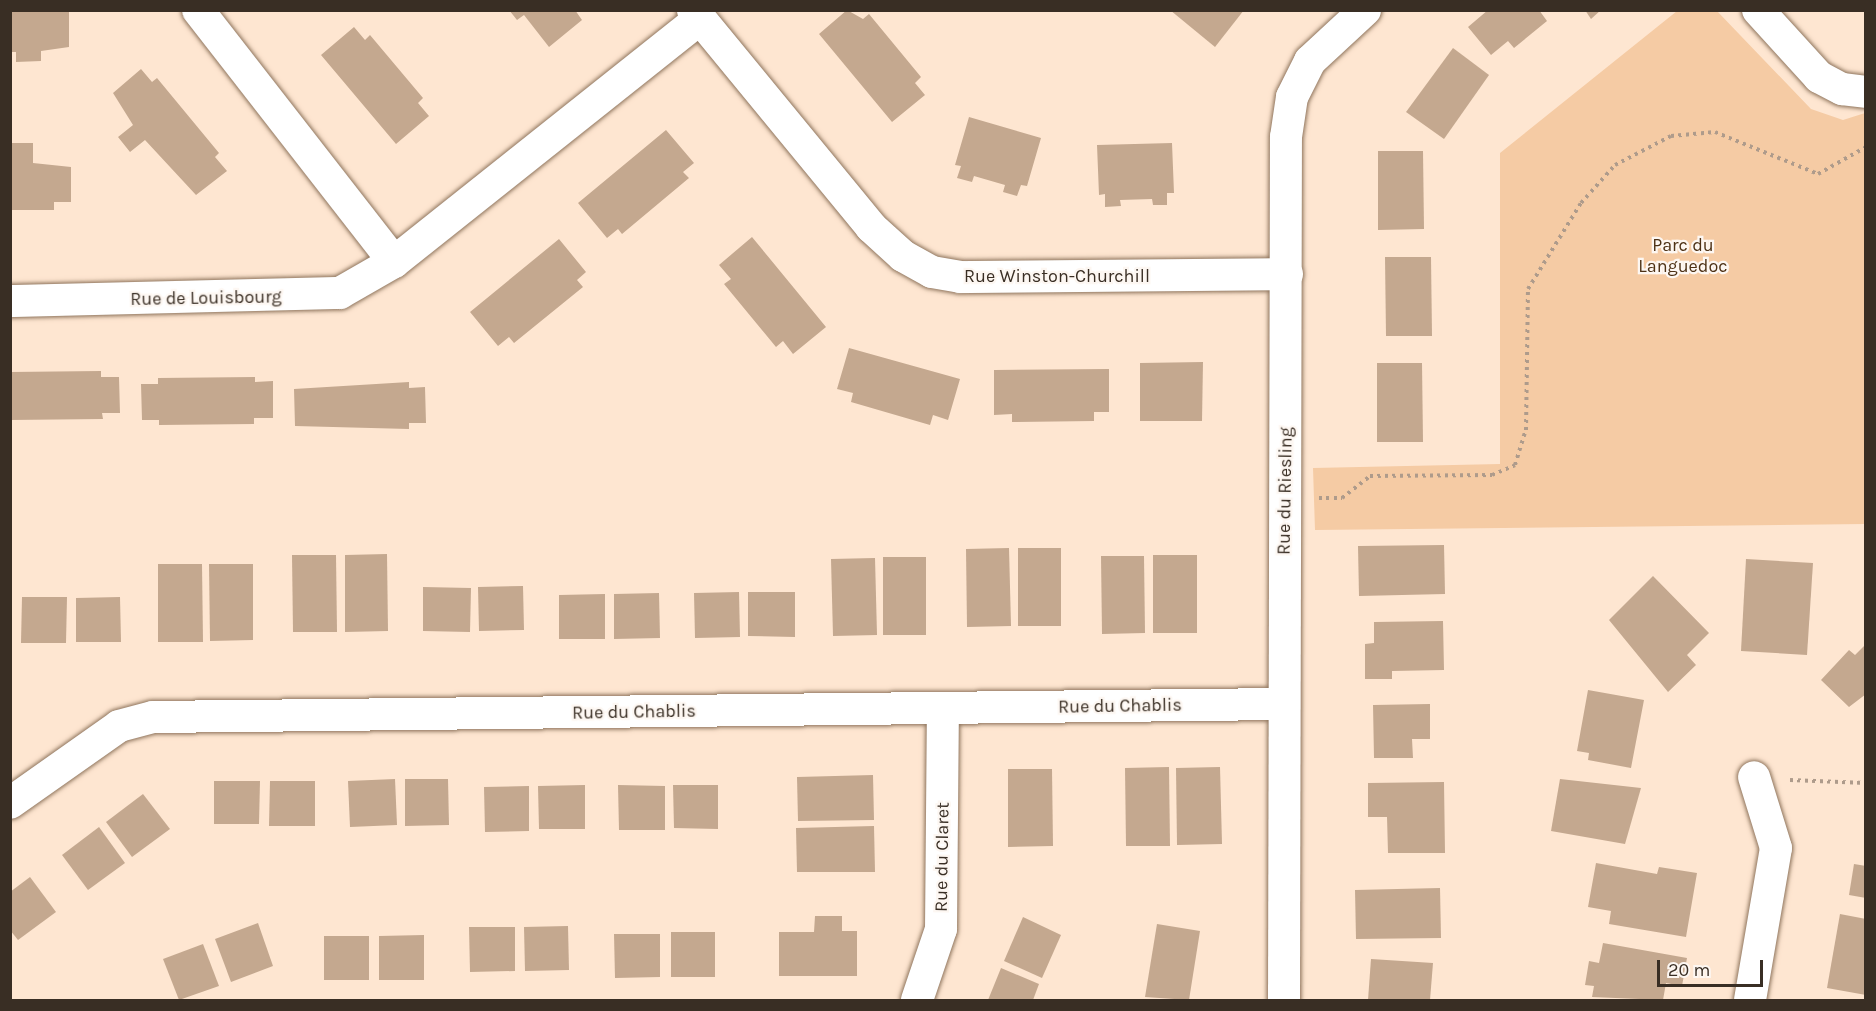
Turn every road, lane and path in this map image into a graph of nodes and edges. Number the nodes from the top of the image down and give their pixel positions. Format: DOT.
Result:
graph roads {
  1 [pos="198,10"];
  2 [pos="1365,10"];
  3 [pos="1758,10"];
  4 [pos="697,15"];
  5 [pos="1866,92"];
  6 [pos="1866,146"];
  7 [pos="394,262"];
  8 [pos="1287,274"];
  9 [pos="10,301"];
  10 [pos="1285,499"];
  11 [pos="1284,704"];
  12 [pos="943,709"];
  13 [pos="1754,777"];
  14 [pos="1866,783"];
  15 [pos="10,803"];
  16 [pos="917,1000"];
  17 [pos="1284,1000"];
  18 [pos="1750,1000"];
  1 -- 7 [label="street"];
  2 -- 8 [label="street, Rue du Riesling"];
  3 -- 5 [label="street"];
  4 -- 7 [label="street, Rue de Louisbourg"];
  4 -- 8 [label="street, Rue Winston-Churchill"];
  6 -- 10 [label="path"];
  7 -- 9 [label="street, Rue de Louisbourg"];
  8 -- 10 [label="street, Rue du Riesling"];
  10 -- 11 [label="street, Rue du Riesling"];
  11 -- 12 [label="street, Rue du Chablis"];
  11 -- 17 [label="street, Rue du Riesling"];
  12 -- 15 [label="street, Rue du Chablis"];
  12 -- 16 [label="street, Rue du Claret"];
  13 -- 14 [label="path"];
  13 -- 18 [label="street"];
}
